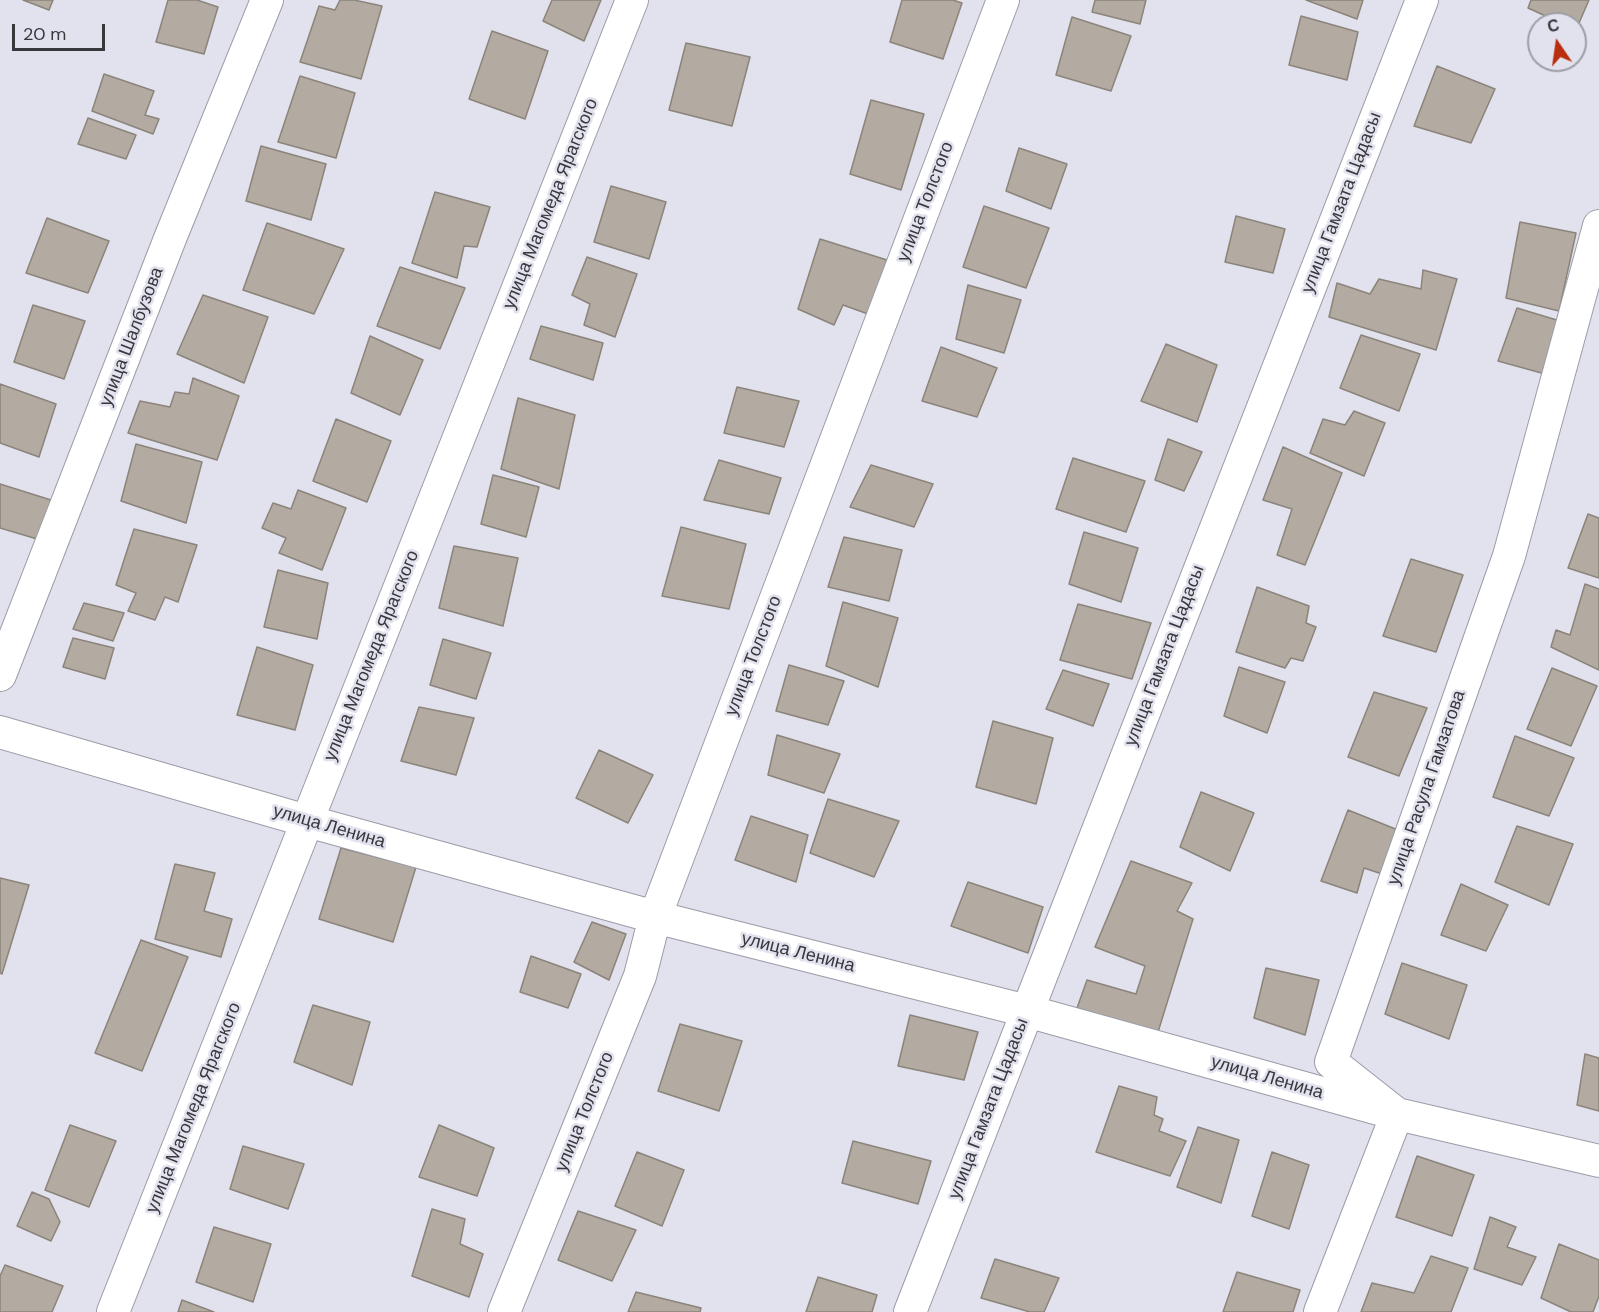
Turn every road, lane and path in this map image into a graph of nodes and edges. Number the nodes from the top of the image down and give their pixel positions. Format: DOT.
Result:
graph roads {
  1 [pos="267,0"];
  2 [pos="632,0"];
  3 [pos="1003,0"];
  4 [pos="1422,0"];
  5 [pos="1599,226"];
  6 [pos="0,675"];
  7 [pos="0,732"];
  8 [pos="307,821"];
  9 [pos="655,917"];
  10 [pos="1027,1011"];
  11 [pos="1397,1114"];
  12 [pos="1599,1161"];
  13 [pos="113,1312"];
  14 [pos="504,1312"];
  15 [pos="910,1312"];
  16 [pos="1320,1312"];
  1 -- 6 [label="street, улица Шалбузова"];
  2 -- 8 [label="street, улица Магомеда Ярагского"];
  3 -- 9 [label="street, улица Толстого"];
  4 -- 10 [label="street, улица Гамзата Цадасы"];
  5 -- 11 [label="street, улица Расула Гамзатова"];
  7 -- 8 [label="street, улица Ленина"];
  8 -- 9 [label="street, улица Ленина"];
  8 -- 13 [label="street, улица Магомеда Ярагского"];
  9 -- 10 [label="street, улица Ленина"];
  9 -- 14 [label="street, улица Толстого"];
  10 -- 11 [label="street, улица Ленина"];
  10 -- 15 [label="street, улица Гамзата Цадасы"];
  11 -- 12 [label="street, улица Ленина"];
  11 -- 16 [label="street"];
}
